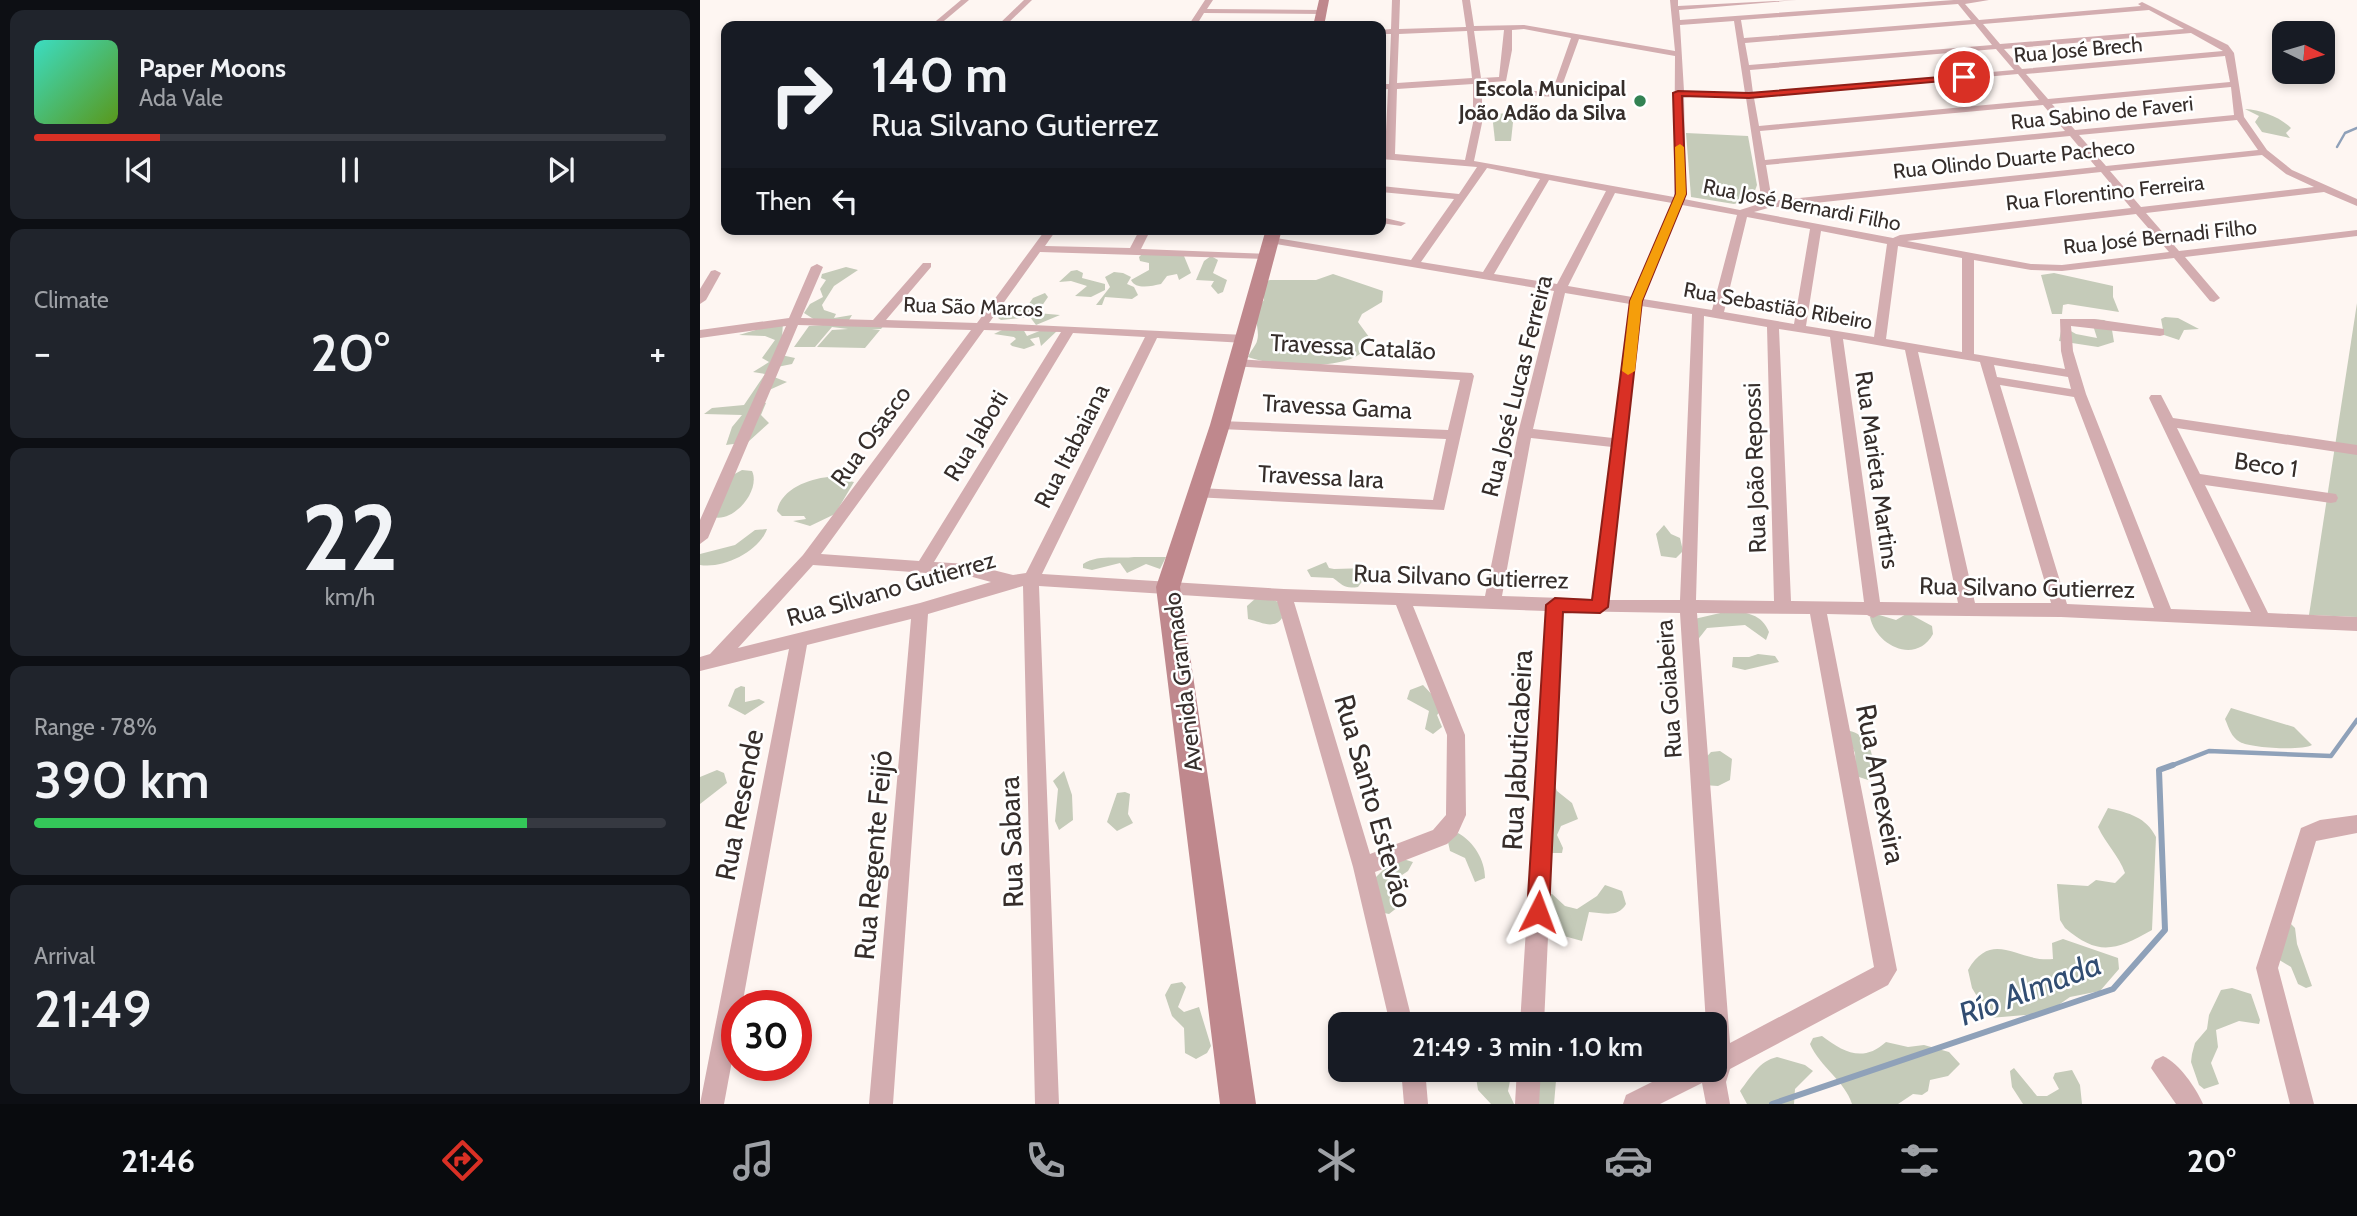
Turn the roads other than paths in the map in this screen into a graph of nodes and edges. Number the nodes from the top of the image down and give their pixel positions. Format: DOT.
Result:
graph roads {
  1 [pos="965,0"];
  2 [pos="1028,0"];
  3 [pos="1209,0"];
  4 [pos="1268,0"];
  5 [pos="1324,0"];
  6 [pos="1396,0"];
  7 [pos="1466,0"];
  8 [pos="1793,0"];
  9 [pos="1985,0"];
  10 [pos="2134,0"];
  11 [pos="1959,1"];
  12 [pos="1674,4"];
  13 [pos="2150,8"];
  14 [pos="1201,11"];
  15 [pos="1262,12"];
  16 [pos="1321,12"];
  17 [pos="1737,18"];
  18 [pos="940,21"];
  19 [pos="1006,21"];
  20 [pos="1195,21"];
  21 [pos="1320,21"];
  22 [pos="1675,23"];
  23 [pos="1978,23"];
  24 [pos="1508,27"];
  25 [pos="1470,29"];
  26 [pos="2195,30"];
  27 [pos="1386,32"];
  28 [pos="1394,32"];
  29 [pos="1576,35"];
  30 [pos="1742,41"];
  31 [pos="1996,47"];
  32 [pos="2230,53"];
  33 [pos="1679,54"];
  34 [pos="1745,68"];
  35 [pos="2018,73"];
  36 [pos="2235,84"];
  37 [pos="1386,86"];
  38 [pos="1392,86"];
  39 [pos="1476,86"];
  40 [pos="1678,93"];
  41 [pos="1749,96"];
  42 [pos="2042,102"];
  43 [pos="2239,117"];
  44 [pos="1754,128"];
  45 [pos="2069,134"];
  46 [pos="2264,152"];
  47 [pos="1386,157"];
  48 [pos="1469,163"];
  49 [pos="1760,163"];
  50 [pos="1484,164"];
  51 [pos="2101,169"];
  52 [pos="1547,176"];
  53 [pos="1386,189"];
  54 [pos="1612,189"];
  55 [pos="2323,189"];
  56 [pos="1462,197"];
  57 [pos="1677,201"];
  58 [pos="2357,204"];
  59 [pos="1767,205"];
  60 [pos="2135,208"];
  61 [pos="1743,212"];
  62 [pos="1386,221"];
  63 [pos="1401,223"];
  64 [pos="1816,227"];
  65 [pos="2357,233"];
  66 [pos="1048,235"];
  67 [pos="1143,235"];
  68 [pos="1270,242"];
  69 [pos="1894,243"];
  70 [pos="1038,249"];
  71 [pos="1134,251"];
  72 [pos="2175,256"];
  73 [pos="1968,257"];
  74 [pos="927,265"];
  75 [pos="1413,265"];
  76 [pos="817,267"];
  77 [pos="715,273"];
  78 [pos="1486,277"];
  79 [pos="1560,290"];
  80 [pos="2214,298"];
  81 [pos="700,300"];
  82 [pos="1636,301"];
  83 [pos="1698,313"];
  84 [pos="1717,315"];
  85 [pos="792,321"];
  86 [pos="877,323"];
  87 [pos="1773,325"];
  88 [pos="981,326"];
  89 [pos="1800,328"];
  90 [pos="1069,329"];
  91 [pos="2160,332"];
  92 [pos="700,334"];
  93 [pos="1153,334"];
  94 [pos="1836,335"];
  95 [pos="1245,339"];
  96 [pos="1879,343"];
  97 [pos="1911,348"];
  98 [pos="1968,358"];
  99 [pos="1986,361"];
  100 [pos="1237,363"];
  101 [pos="2073,374"];
  102 [pos="1467,376"];
  103 [pos="1992,380"];
  104 [pos="2079,394"];
  105 [pos="2156,398"];
  106 [pos="2168,422"];
  107 [pos="1220,425"];
  108 [pos="1525,433"];
  109 [pos="1452,435"];
  110 [pos="1620,443"];
  111 [pos="2357,450"];
  112 [pos="2194,478"];
  113 [pos="1199,493"];
  114 [pos="2332,498"];
  115 [pos="1439,506"];
  116 [pos="700,538"];
  117 [pos="809,559"];
  118 [pos="923,567"];
  119 [pos="1022,580"];
  120 [pos="1168,587"];
  121 [pos="1284,595"];
  122 [pos="1402,599"];
  123 [pos="1492,603"];
  124 [pos="1555,605"];
  125 [pos="1600,607"];
  126 [pos="1688,607"];
  127 [pos="1783,609"];
  128 [pos="920,610"];
  129 [pos="1818,610"];
  130 [pos="2061,610"];
  131 [pos="1873,611"];
  132 [pos="1968,611"];
  133 [pos="2165,614"];
  134 [pos="2263,620"];
  135 [pos="2357,624"];
  136 [pos="799,641"];
  137 [pos="708,662"];
  138 [pos="2357,824"];
  139 [pos="1363,867"];
  140 [pos="1399,1012"];
  141 [pos="1533,1012"];
  142 [pos="1710,1012"];
  143 [pos="1727,1058"];
  144 [pos="2164,1068"];
  145 [pos="1414,1082"];
  146 [pos="1528,1082"];
  147 [pos="1679,1082"];
  148 [pos="1714,1082"];
  149 [pos="712,1104"];
  150 [pos="881,1104"];
  151 [pos="1047,1104"];
  152 [pos="1238,1104"];
  153 [pos="1416,1104"];
  154 [pos="1527,1104"];
  155 [pos="1635,1104"];
  156 [pos="1718,1104"];
  157 [pos="2191,1104"];
  158 [pos="2302,1104"];
  1 -- 18 [label="street"];
  2 -- 19 [label="street"];
  3 -- 14 [label="street"];
  4 -- 15 [label="street"];
  5 -- 16 [label="street"];
  6 -- 28 [label="street"];
  7 -- 25 [label="street"];
  8 -- 12 [label="street"];
  9 -- 11 [label="street"];
  10 -- 13 [label="street"];
  11 -- 17 [label="street"];
  11 -- 23 [label="street"];
  12 -- 22 [label="street"];
  13 -- 23 [label="street"];
  13 -- 26 [label="street"];
  14 -- 15 [label="street"];
  14 -- 20 [label="street"];
  15 -- 16 [label="street"];
  16 -- 21 [label="street"];
  17 -- 22 [label="street"];
  17 -- 30 [label="street"];
  22 -- 33 [label="street"];
  23 -- 30 [label="street"];
  23 -- 31 [label="street"];
  24 -- 25 [label="street"];
  24 -- 29 [label="street"];
  24 -- 39 [label="street"];
  25 -- 28 [label="street"];
  25 -- 39 [label="street"];
  26 -- 31 [label="street"];
  26 -- 32 [label="street"];
  27 -- 28 [label="street"];
  28 -- 38 [label="street"];
  29 -- 33 [label="street"];
  29 -- 39 [label="street"];
  30 -- 34 [label="street"];
  31 -- 34 [label="street"];
  31 -- 35 [label="street"];
  32 -- 35 [label="street, Rua José Brech"];
  32 -- 36 [label="street"];
  33 -- 40 [label="street"];
  34 -- 41 [label="street"];
  35 -- 41 [label="street, Rua José Brech"];
  35 -- 42 [label="street"];
  36 -- 42 [label="street"];
  36 -- 43 [label="street"];
  37 -- 38 [label="street"];
  38 -- 39 [label="street"];
  38 -- 47 [label="street"];
  39 -- 48 [label="street"];
  40 -- 41 [label="street, Rua José Brech"];
  40 -- 57 [label="street"];
  41 -- 44 [label="street"];
  42 -- 44 [label="street"];
  42 -- 45 [label="street"];
  43 -- 45 [label="street, Rua Sabino de Faveri"];
  43 -- 46 [label="street"];
  44 -- 49 [label="street"];
  45 -- 49 [label="street, Rua Sabino de Faveri"];
  45 -- 51 [label="street"];
  46 -- 51 [label="street, Rua Olindo Duarte Pacheco"];
  46 -- 55 [label="street"];
  47 -- 48 [label="street, Rua José Bernardi Filho"];
  48 -- 50 [label="street, Rua José Bernardi Filho"];
  49 -- 59 [label="street"];
  50 -- 52 [label="street, Rua José Bernardi Filho"];
  50 -- 56 [label="street"];
  51 -- 59 [label="street, Rua Olindo Duarte Pacheco"];
  51 -- 60 [label="street"];
  52 -- 54 [label="street, Rua José Bernardi Filho"];
  52 -- 78 [label="street"];
  53 -- 56 [label="street"];
  54 -- 57 [label="street, Rua José Bernardi Filho"];
  54 -- 79 [label="street, Rua José Lucas Ferreira"];
  55 -- 58 [label="street"];
  55 -- 60 [label="street, Rua Florentino Ferreira"];
  56 -- 75 [label="street"];
  57 -- 61 [label="street, Rua José Bernardi Filho"];
  57 -- 82 [label="street"];
  59 -- 61 [label="street, Rua Olindo Duarte Pacheco"];
  60 -- 69 [label="street, Rua Florentino Ferreira"];
  60 -- 72 [label="street"];
  61 -- 64 [label="street, Rua José Bernardi Filho"];
  61 -- 84 [label="street"];
  62 -- 63 [label="street"];
  64 -- 69 [label="street, Rua José Bernardi Filho"];
  64 -- 89 [label="street"];
  65 -- 72 [label="street, Rua José Bernadi Filho"];
  66 -- 70 [label="street, Rua Osasco"];
  67 -- 71 [label="street"];
  68 -- 71 [label="street, Rua Sebastião Ribeiro"];
  68 -- 75 [label="street, Rua Sebastião Ribeiro"];
  68 -- 95 [label="street, Avenida Gramado"];
  69 -- 73 [label="street, Rua José Bernardi Filho"];
  69 -- 96 [label="street"];
  70 -- 71 [label="street, Rua Sebastião Ribeiro"];
  70 -- 88 [label="street, Rua Osasco"];
  72 -- 73 [label="street, Rua José Bernadi Filho"];
  72 -- 80 [label="street"];
  73 -- 98 [label="street"];
  74 -- 86 [label="street"];
  75 -- 78 [label="street, Rua Sebastião Ribeiro"];
  76 -- 85 [label="street"];
  77 -- 81 [label="street"];
  78 -- 79 [label="street, Rua Sebastião Ribeiro"];
  79 -- 82 [label="street, Rua Sebastião Ribeiro"];
  79 -- 108 [label="street, Rua José Lucas Ferreira"];
  82 -- 83 [label="street, Rua Sebastião Ribeiro"];
  82 -- 110 [label="street"];
  83 -- 84 [label="street, Rua Sebastião Ribeiro"];
  83 -- 126 [label="street, Rua Goiabeira"];
  84 -- 87 [label="street, Rua Sebastião Ribeiro"];
  85 -- 86 [label="street, Rua São Marcos"];
  85 -- 92 [label="street, Rua São Marcos"];
  85 -- 116 [label="street"];
  86 -- 88 [label="street, Rua São Marcos"];
  87 -- 89 [label="street, Rua Sebastião Ribeiro"];
  87 -- 127 [label="street, Rua João Repossi"];
  88 -- 90 [label="street, Rua São Marcos"];
  88 -- 117 [label="street, Rua Osasco"];
  89 -- 94 [label="street, Rua Sebastião Ribeiro"];
  90 -- 93 [label="street, Rua São Marcos"];
  90 -- 118 [label="street, Rua Jaboti"];
  91 -- 101 [label="street"];
  93 -- 95 [label="street, Rua São Marcos"];
  93 -- 119 [label="street, Rua Itabaiana"];
  94 -- 96 [label="street, Rua Sebastião Ribeiro"];
  94 -- 131 [label="street, Rua Marieta Martins"];
  95 -- 100 [label="street, Avenida Gramado"];
  96 -- 97 [label="street, Rua Sebastião Ribeiro"];
  97 -- 98 [label="street, Rua Sebastião Ribeiro"];
  97 -- 132 [label="street"];
  98 -- 99 [label="street, Rua Sebastião Ribeiro"];
  99 -- 101 [label="street, Rua Sebastião Ribeiro"];
  99 -- 103 [label="street"];
  100 -- 102 [label="street, Travessa Catalão"];
  100 -- 107 [label="street, Avenida Gramado"];
  101 -- 104 [label="street"];
  102 -- 109 [label="street"];
  103 -- 104 [label="street"];
  103 -- 130 [label="street"];
  104 -- 133 [label="street"];
  105 -- 106 [label="street"];
  106 -- 111 [label="street"];
  106 -- 112 [label="street"];
  107 -- 109 [label="street, Travessa Gama"];
  107 -- 113 [label="street, Avenida Gramado"];
  108 -- 110 [label="street"];
  108 -- 123 [label="street, Rua José Lucas Ferreira"];
  109 -- 115 [label="street"];
  110 -- 125 [label="street"];
  112 -- 114 [label="street, Beco 1"];
  112 -- 134 [label="street"];
  113 -- 115 [label="street, Travessa Iara"];
  113 -- 120 [label="street, Avenida Gramado"];
  117 -- 118 [label="street"];
  117 -- 137 [label="street, Rua Osasco"];
  118 -- 119 [label="street"];
  119 -- 120 [label="street, Rua Silvano Gutierrez"];
  119 -- 128 [label="street, Rua Silvano Gutierrez"];
  119 -- 151 [label="street, Rua Sabara"];
  120 -- 121 [label="street, Rua Silvano Gutierrez"];
  120 -- 152 [label="street, Avenida Gramado"];
  121 -- 122 [label="street, Rua Silvano Gutierrez"];
  121 -- 139 [label="street, Rua Santo Estevão"];
  122 -- 123 [label="street, Rua Silvano Gutierrez"];
  122 -- 139 [label="street"];
  123 -- 124 [label="street, Rua Silvano Gutierrez"];
  124 -- 125 [label="street, Rua Silvano Gutierrez"];
  124 -- 141 [label="street, Rua Jabuticabeira"];
  125 -- 126 [label="street, Rua Silvano Gutierrez"];
  126 -- 127 [label="street, Rua Silvano Gutierrez"];
  126 -- 142 [label="street, Rua Goiabeira"];
  127 -- 129 [label="street, Rua Silvano Gutierrez"];
  128 -- 136 [label="street, Rua Silvano Gutierrez"];
  128 -- 150 [label="street, Rua Regente Feijó"];
  129 -- 131 [label="street, Rua Silvano Gutierrez"];
  129 -- 143 [label="street, Rua Amexeira"];
  130 -- 132 [label="street, Rua Silvano Gutierrez"];
  130 -- 133 [label="street, Rua Silvano Gutierrez"];
  131 -- 132 [label="street, Rua Silvano Gutierrez"];
  133 -- 134 [label="street, Rua Silvano Gutierrez"];
  134 -- 135 [label="street, Rua Silvano Gutierrez"];
  136 -- 137 [label="street, Rua Silvano Gutierrez"];
  136 -- 149 [label="street, Rua Resende"];
  138 -- 158 [label="street"];
  139 -- 140 [label="street, Rua Santo Estevão"];
  144 -- 157 [label="street"];
  145 -- 153 [label="street"];
  146 -- 154 [label="street"];
  147 -- 155 [label="street"];
  148 -- 156 [label="street, Rua Goiabeira"];
}
